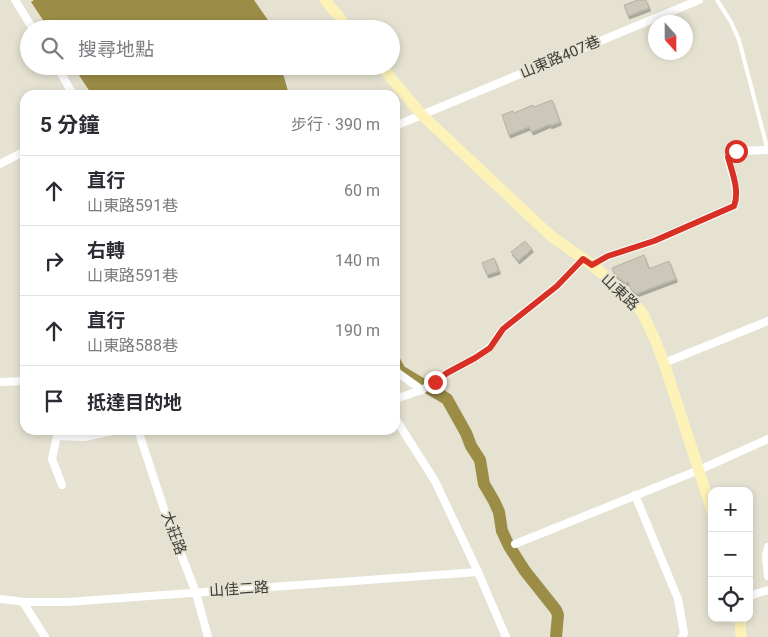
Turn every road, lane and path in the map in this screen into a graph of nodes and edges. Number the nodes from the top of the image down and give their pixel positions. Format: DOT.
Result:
graph roads {
  1 [pos="15,0"];
  2 [pos="325,0"];
  3 [pos="698,0"];
  4 [pos="718,0"];
  5 [pos="28,20"];
  6 [pos="342,20"];
  7 [pos="62,75"];
  8 [pos="389,75"];
  9 [pos="70,90"];
  10 [pos="422,115"];
  11 [pos="400,124"];
  12 [pos="768,150"];
  13 [pos="20,154"];
  14 [pos="0,164"];
  15 [pos="587,262"];
  16 [pos="768,321"];
  17 [pos="664,363"];
  18 [pos="400,374"];
  19 [pos="20,381"];
  20 [pos="0,382"];
  21 [pos="422,390"];
  22 [pos="400,397"];
  23 [pos="400,426"];
  24 [pos="94,435"];
  25 [pos="140,435"];
  26 [pos="768,439"];
  27 [pos="699,470"];
  28 [pos="62,485"];
  29 [pos="635,495"];
  30 [pos="708,498"];
  31 [pos="515,544"];
  32 [pos="768,547"];
  33 [pos="478,572"];
  34 [pos="768,576"];
  35 [pos="768,590"];
  36 [pos="196,592"];
  37 [pos="753,595"];
  38 [pos="2,600"];
  39 [pos="23,602"];
  40 [pos="740,622"];
  41 [pos="45,637"];
  42 [pos="208,637"];
  43 [pos="506,637"];
  44 [pos="682,637"];
  45 [pos="741,637"];
  1 -- 5 [label="street"];
  2 -- 6 [label="street"];
  3 -- 10 [label="street, 山東路407巷"];
  4 -- 12 [label="lane"];
  7 -- 9 [label="street"];
  8 -- 10 [label="street, 山東路"];
  10 -- 11 [label="street, 山東路407巷"];
  10 -- 15 [label="street, 山東路"];
  12 -- 15 [label="street"];
  13 -- 14 [label="street"];
  15 -- 17 [label="street, 山東路"];
  15 -- 21 [label="street"];
  16 -- 17 [label="street"];
  17 -- 27 [label="street, 山東路"];
  18 -- 21 [label="street"];
  19 -- 20 [label="street"];
  21 -- 22 [label="street"];
  23 -- 33 [label="street"];
  24 -- 28 [label="street"];
  25 -- 36 [label="street, 大莊路"];
  26 -- 27 [label="street"];
  27 -- 29 [label="street"];
  27 -- 30 [label="street, 山東路"];
  29 -- 31 [label="street"];
  29 -- 44 [label="street"];
  32 -- 34 [label="street"];
  33 -- 36 [label="street, 山佳二路"];
  33 -- 43 [label="street"];
  35 -- 37 [label="street"];
  36 -- 39 [label="street, 山佳二路"];
  36 -- 42 [label="street, 大莊路"];
  38 -- 39 [label="street, 山佳二路"];
  39 -- 41 [label="street"];
  40 -- 45 [label="street"];
}
